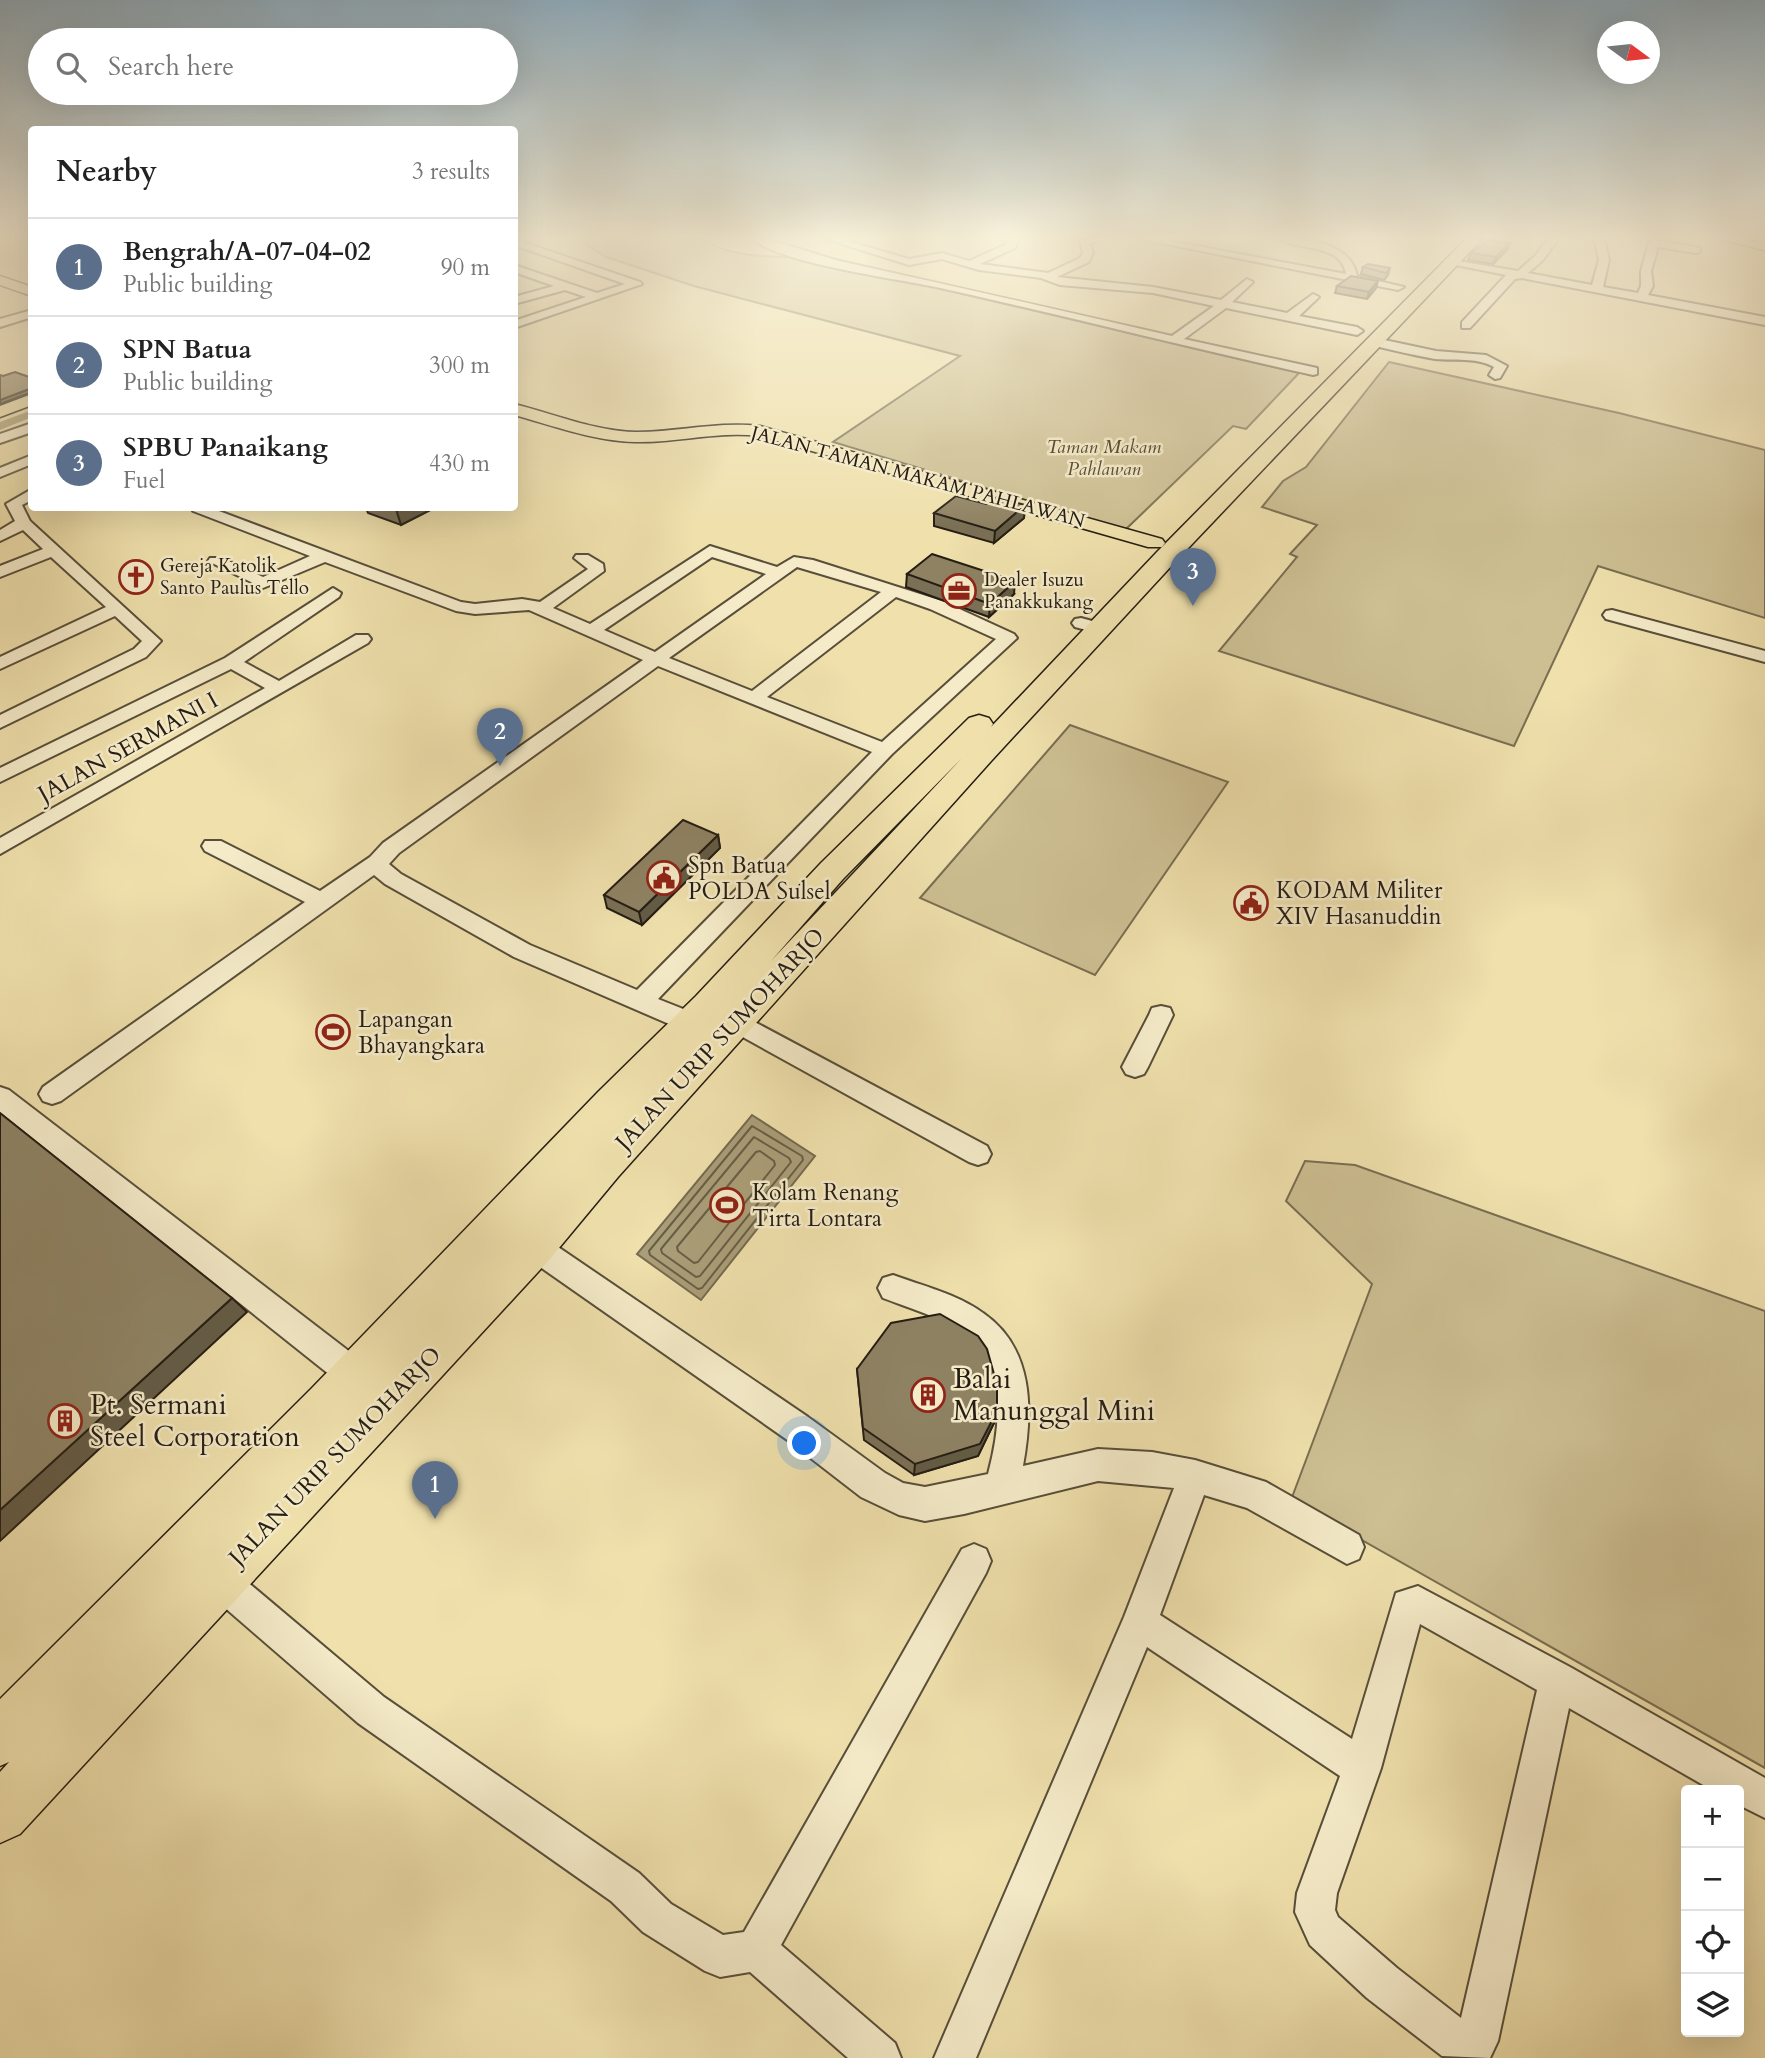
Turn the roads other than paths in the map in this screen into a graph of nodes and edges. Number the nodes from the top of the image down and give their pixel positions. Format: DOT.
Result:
graph roads {
  1 [pos="1158,335"];
  2 [pos="1181,335"];
  3 [pos="1358,335"];
  4 [pos="1362,335"];
  5 [pos="1390,335"];
  6 [pos="1176,339"];
  7 [pos="1313,372"];
  8 [pos="1495,375"];
  9 [pos="1296,391"];
  10 [pos="28,401"];
  11 [pos="518,410"];
  12 [pos="0,412"];
  13 [pos="1271,420"];
  14 [pos="28,428"];
  15 [pos="16,433"];
  16 [pos="28,438"];
  17 [pos="0,439"];
  18 [pos="28,461"];
  19 [pos="0,473"];
  20 [pos="16,503"];
  21 [pos="206,511"];
  22 [pos="24,523"];
  23 [pos="0,536"];
  24 [pos="1155,543"];
  25 [pos="51,551"];
  26 [pos="324,556"];
  27 [pos="582,558"];
  28 [pos="216,561"];
  29 [pos="0,572"];
  30 [pos="777,572"];
  31 [pos="893,591"];
  32 [pos="333,593"];
  33 [pos="116,609"];
  34 [pos="541,609"];
  35 [pos="1612,615"];
  36 [pos="592,630"];
  37 [pos="1085,632"];
  38 [pos="362,639"];
  39 [pos="1765,657"];
  40 [pos="656,659"];
  41 [pos="231,662"];
  42 [pos="1,663"];
  43 [pos="274,689"];
  44 [pos="755,697"];
  45 [pos="0,722"];
  46 [pos="885,750"];
  47 [pos="0,776"];
  48 [pos="213,846"];
  49 [pos="0,847"];
  50 [pos="377,862"];
  51 [pos="321,901"];
  52 [pos="641,1002"];
  53 [pos="1161,1015"];
  54 [pos="713,1017"];
  55 [pos="1135,1067"];
  56 [pos="52,1094"];
  57 [pos="0,1097"];
  58 [pos="978,1154"];
  59 [pos="499,1224"];
  60 [pos="534,1247"];
  61 [pos="893,1288"];
  62 [pos="356,1376"];
  63 [pos="1195,1476"];
  64 [pos="1001,1487"];
  65 [pos="1347,1547"];
  66 [pos="187,1550"];
  67 [pos="974,1561"];
  68 [pos="218,1579"];
  69 [pos="1140,1622"];
  70 [pos="1557,1680"];
  71 [pos="0,1738"];
  72 [pos="1362,1768"];
  73 [pos="1765,1800"];
  74 [pos="0,1814"];
  75 [pos="756,1950"];
  76 [pos="880,2058"];
  77 [pos="955,2058"];
  1 -- 6 [label="street"];
  2 -- 6 [label="street"];
  3 -- 7 [label="highway, JALAN URIP SUMOHARJO"];
  4 -- 37 [label="highway, JALAN URIP SUMOHARJO"];
  5 -- 8 [label="street"];
  6 -- 7 [label="street"];
  7 -- 9 [label="highway, JALAN URIP SUMOHARJO"];
  10 -- 12 [label="main road"];
  11 -- 24 [label="main road, JALAN TAMAN MAKAM PAHLAWAN"];
  13 -- 24 [label="highway, JALAN URIP SUMOHARJO"];
  14 -- 15 [label="street"];
  15 -- 16 [label="street"];
  15 -- 17 [label="street"];
  18 -- 19 [label="street"];
  20 -- 22 [label="street"];
  21 -- 26 [label="street"];
  22 -- 23 [label="street"];
  22 -- 25 [label="street"];
  24 -- 37 [label="highway, JALAN URIP SUMOHARJO"];
  25 -- 29 [label="street"];
  25 -- 33 [label="street"];
  26 -- 28 [label="street"];
  26 -- 34 [label="street"];
  27 -- 34 [label="street"];
  30 -- 31 [label="street"];
  30 -- 36 [label="street"];
  30 -- 40 [label="street"];
  31 -- 44 [label="street"];
  31 -- 46 [label="street"];
  32 -- 41 [label="street"];
  33 -- 42 [label="street"];
  33 -- 45 [label="street"];
  34 -- 36 [label="street"];
  35 -- 39 [label="street"];
  36 -- 40 [label="street"];
  37 -- 54 [label="highway, JALAN URIP SUMOHARJO"];
  38 -- 43 [label="street, JALAN SERMANI I"];
  40 -- 44 [label="street"];
  40 -- 50 [label="street"];
  41 -- 43 [label="street"];
  41 -- 47 [label="street"];
  43 -- 49 [label="street, JALAN SERMANI I"];
  44 -- 46 [label="street"];
  46 -- 52 [label="street"];
  48 -- 51 [label="street"];
  50 -- 51 [label="street"];
  50 -- 52 [label="street"];
  51 -- 56 [label="street"];
  52 -- 54 [label="street"];
  53 -- 55 [label="street"];
  54 -- 58 [label="street"];
  54 -- 59 [label="highway, JALAN URIP SUMOHARJO"];
  54 -- 60 [label="highway, JALAN URIP SUMOHARJO"];
  57 -- 62 [label="street"];
  59 -- 60 [label="street"];
  59 -- 62 [label="highway, JALAN URIP SUMOHARJO"];
  60 -- 64 [label="street"];
  60 -- 68 [label="highway, JALAN URIP SUMOHARJO"];
  61 -- 64 [label="street"];
  62 -- 66 [label="highway, JALAN URIP SUMOHARJO"];
  63 -- 64 [label="street"];
  63 -- 65 [label="street"];
  63 -- 69 [label="street"];
  66 -- 68 [label="street"];
  66 -- 71 [label="highway, JALAN URIP SUMOHARJO"];
  67 -- 75 [label="street"];
  68 -- 74 [label="highway, JALAN URIP SUMOHARJO"];
  68 -- 75 [label="street"];
  69 -- 72 [label="street"];
  69 -- 77 [label="street"];
  70 -- 72 [label="street"];
  70 -- 72 [label="street"];
  70 -- 73 [label="street"];
  75 -- 76 [label="street"];
}
